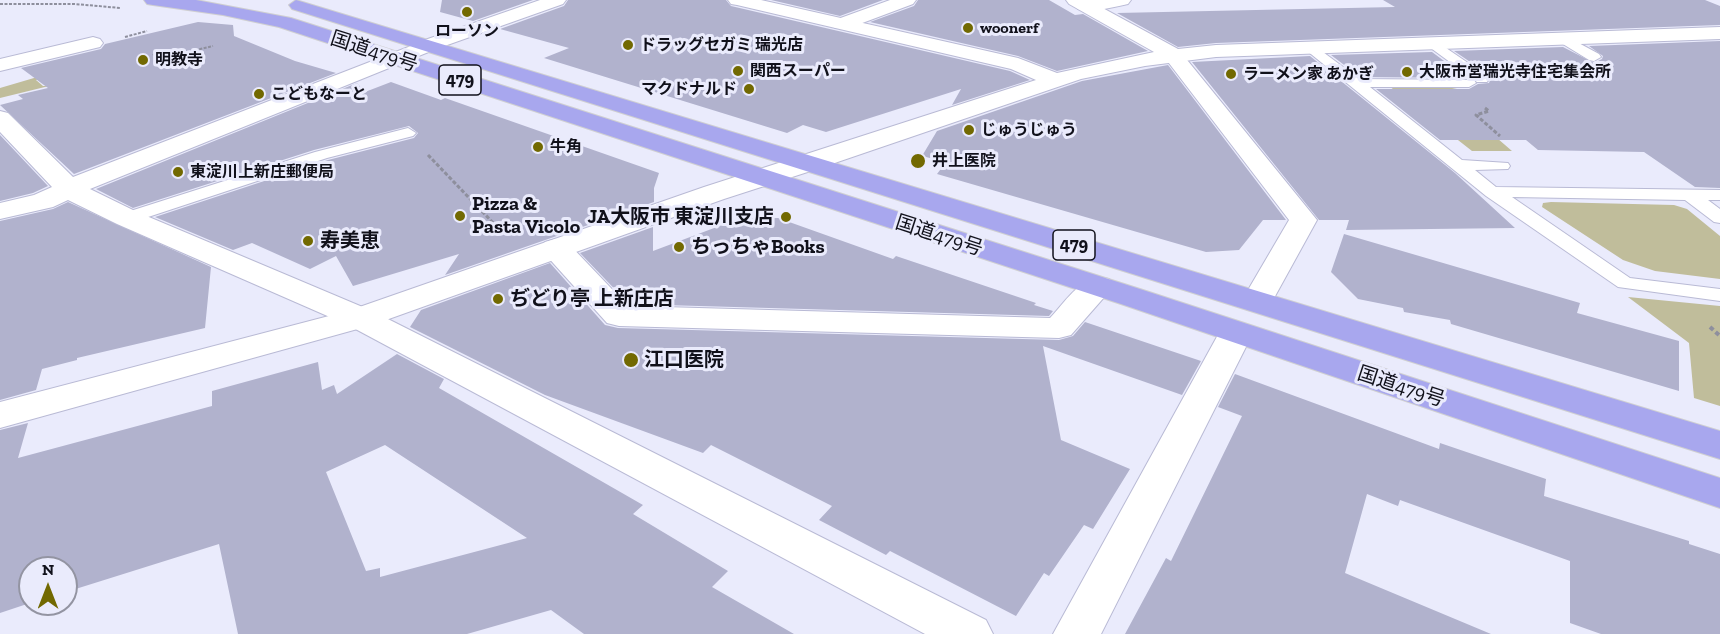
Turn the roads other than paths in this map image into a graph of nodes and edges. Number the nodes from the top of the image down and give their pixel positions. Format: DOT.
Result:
graph roads {
  1 [pos="153,0"];
  2 [pos="276,0"];
  3 [pos="557,0"];
  4 [pos="737,0"];
  5 [pos="907,0"];
  6 [pos="1122,0"];
  7 [pos="1080,3"];
  8 [pos="842,24"];
  9 [pos="1720,33"];
  10 [pos="1562,38"];
  11 [pos="93,43"];
  12 [pos="1433,43"];
  13 [pos="429,45"];
  14 [pos="1311,47"];
  15 [pos="1172,54"];
  16 [pos="1594,57"];
  17 [pos="393,58"];
  18 [pos="0,65"];
  19 [pos="1055,80"];
  20 [pos="1355,83"];
  21 [pos="0,118"];
  22 [pos="408,133"];
  23 [pos="11,143"];
  24 [pos="811,164"];
  25 [pos="1457,165"];
  26 [pos="1502,166"];
  27 [pos="763,178"];
  28 [pos="70,190"];
  29 [pos="1492,192"];
  30 [pos="1690,195"];
  31 [pos="1720,195"];
  32 [pos="0,211"];
  33 [pos="127,218"];
  34 [pos="1720,218"];
  35 [pos="556,248"];
  36 [pos="1098,286"];
  37 [pos="1720,295"];
  38 [pos="1246,317"];
  39 [pos="360,318"];
  40 [pos="0,415"];
  41 [pos="1720,445"];
  42 [pos="1720,493"];
  43 [pos="969,634"];
  44 [pos="1077,634"];
  1 -- 17 [label="highway, 国道479号 / 479"];
  2 -- 13 [label="highway, 国道479号 / 479"];
  3 -- 13 [label="street"];
  4 -- 8 [label="street"];
  5 -- 8 [label="street"];
  6 -- 7 [label="street"];
  7 -- 15 [label="street"];
  8 -- 19 [label="street"];
  9 -- 10 [label="street"];
  10 -- 12 [label="street"];
  10 -- 16 [label="lane"];
  11 -- 18 [label="street"];
  12 -- 14 [label="street"];
  12 -- 20 [label="lane"];
  13 -- 17 [label="street"];
  13 -- 24 [label="highway, 国道479号 / 479"];
  14 -- 15 [label="street"];
  14 -- 20 [label="lane"];
  15 -- 19 [label="street"];
  15 -- 38 [label="street"];
  17 -- 27 [label="highway, 国道479号 / 479"];
  17 -- 28 [label="street"];
  19 -- 24 [label="street"];
  20 -- 25 [label="lane"];
  21 -- 23 [label="street"];
  22 -- 33 [label="lane"];
  23 -- 28 [label="street"];
  24 -- 27 [label="street"];
  24 -- 38 [label="highway, 国道479号 / 479"];
  25 -- 26 [label="lane"];
  25 -- 29 [label="lane"];
  27 -- 35 [label="street"];
  27 -- 36 [label="highway, 国道479号 / 479"];
  28 -- 32 [label="street"];
  28 -- 33 [label="street"];
  29 -- 30 [label="lane"];
  29 -- 37 [label="lane"];
  30 -- 31 [label="lane"];
  30 -- 34 [label="lane"];
  33 -- 39 [label="street"];
  35 -- 36 [label="street"];
  35 -- 39 [label="street"];
  36 -- 38 [label="highway, 国道479号 / 479"];
  38 -- 41 [label="highway, 国道479号 / 479"];
  38 -- 42 [label="highway, 国道479号 / 479"];
  38 -- 44 [label="street"];
  39 -- 40 [label="street"];
  39 -- 43 [label="street"];
}
